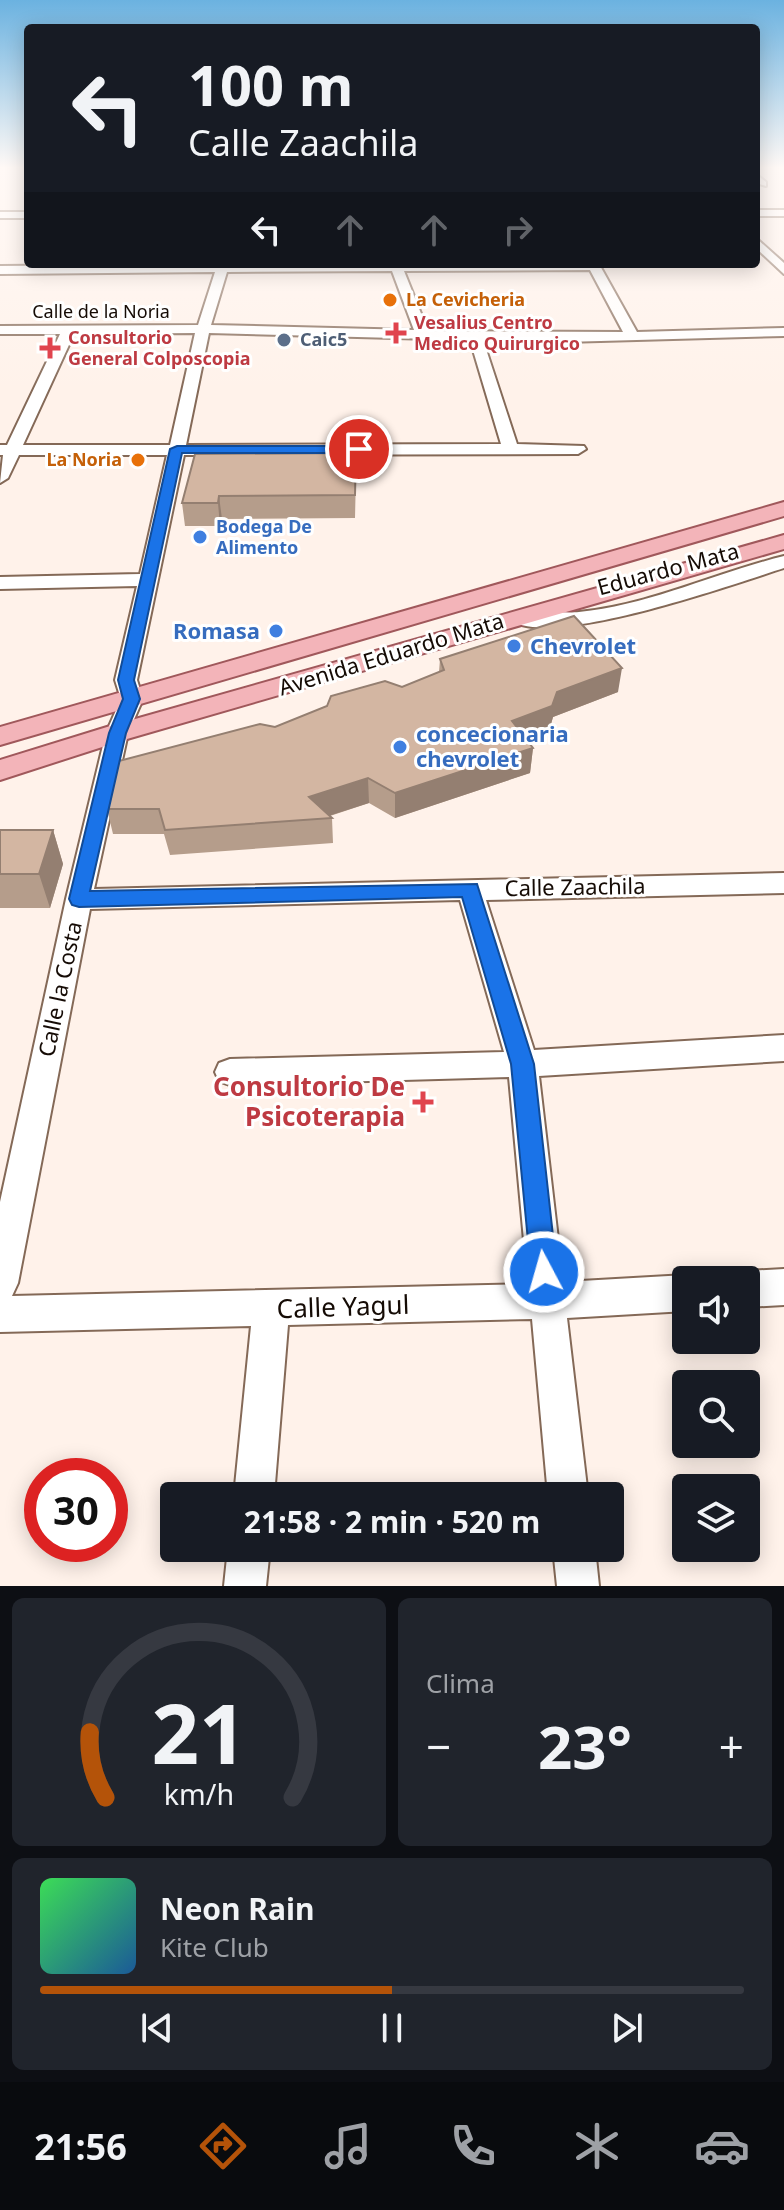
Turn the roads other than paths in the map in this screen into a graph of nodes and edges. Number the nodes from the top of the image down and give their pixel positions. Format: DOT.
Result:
graph roads {
  1 [pos="760,245"];
  2 [pos="112,268"];
  3 [pos="222,268"];
  4 [pos="396,268"];
  5 [pos="596,268"];
  6 [pos="0,270"];
  7 [pos="784,270"];
  8 [pos="69,329"];
  9 [pos="203,329"];
  10 [pos="0,330"];
  11 [pos="784,332"];
  12 [pos="423,336"];
  13 [pos="632,336"];
  14 [pos="476,338"];
  15 [pos="177,449"];
  16 [pos="510,449"];
  17 [pos="578,449"];
  18 [pos="6,450"];
  19 [pos="0,478"];
  20 [pos="784,509"];
  21 [pos="784,542"];
  22 [pos="660,544"];
  23 [pos="784,562"];
  24 [pos="149,580"];
  25 [pos="0,583"];
  26 [pos="578,603"];
  27 [pos="517,617"];
  28 [pos="132,699"];
  29 [pos="117,733"];
  30 [pos="0,736"];
  31 [pos="0,770"];
  32 [pos="784,883"];
  33 [pos="470,889"];
  34 [pos="79,899"];
  35 [pos="784,1048"];
  36 [pos="523,1064"];
  37 [pos="230,1072"];
  38 [pos="0,1283"];
  39 [pos="784,1287"];
  40 [pos="760,1288"];
  41 [pos="672,1294"];
  42 [pos="547,1301"];
  43 [pos="271,1309"];
  44 [pos="0,1314"];
  45 [pos="255,1482"];
  46 [pos="566,1482"];
  47 [pos="248,1562"];
  48 [pos="575,1562"];
  49 [pos="245,1586"];
  50 [pos="578,1586"];
  1 -- 7 [label="street"];
  2 -- 6 [label="street"];
  3 -- 9 [label="street"];
  4 -- 12 [label="street"];
  5 -- 13 [label="street"];
  8 -- 9 [label="street, Calle de la Noria"];
  8 -- 10 [label="street, Calle de la Noria"];
  8 -- 18 [label="street"];
  9 -- 12 [label="street, Calle de la Noria"];
  9 -- 15 [label="street"];
  11 -- 13 [label="street, Calle de la Noria"];
  12 -- 14 [label="street, Calle de la Noria"];
  13 -- 14 [label="street, Calle de la Noria"];
  14 -- 16 [label="street"];
  15 -- 16 [label="street"];
  15 -- 18 [label="street"];
  15 -- 24 [label="street"];
  16 -- 17 [label="street"];
  18 -- 19 [label="street"];
  20 -- 22 [label="main road, Avenida Eduardo Mata"];
  21 -- 26 [label="main road, Avenida Eduardo Mata"];
  22 -- 26 [label="main road"];
  22 -- 28 [label="main road, Avenida Eduardo Mata"];
  23 -- 27 [label="street, Eduardo Mata"];
  24 -- 25 [label="street"];
  24 -- 28 [label="street"];
  26 -- 27 [label="main road, Avenida Eduardo Mata"];
  27 -- 29 [label="main road, Avenida Eduardo Mata"];
  28 -- 29 [label="street, Calle la Costa"];
  28 -- 30 [label="main road, Avenida Eduardo Mata"];
  29 -- 31 [label="main road, Avenida Eduardo Mata"];
  29 -- 34 [label="street, Calle la Costa"];
  32 -- 33 [label="street, Calle Zaachila"];
  33 -- 34 [label="street, Calle Zaachila"];
  33 -- 36 [label="street"];
  34 -- 38 [label="street, Calle la Costa"];
  35 -- 36 [label="street"];
  36 -- 37 [label="street"];
  36 -- 42 [label="street"];
  39 -- 40 [label="street"];
  41 -- 42 [label="street, Calle Yagul"];
  42 -- 43 [label="street, Calle Yagul"];
  42 -- 46 [label="street"];
  43 -- 44 [label="street, Calle Yagul"];
  43 -- 45 [label="street"];
  47 -- 49 [label="street"];
  48 -- 50 [label="street"];
}
